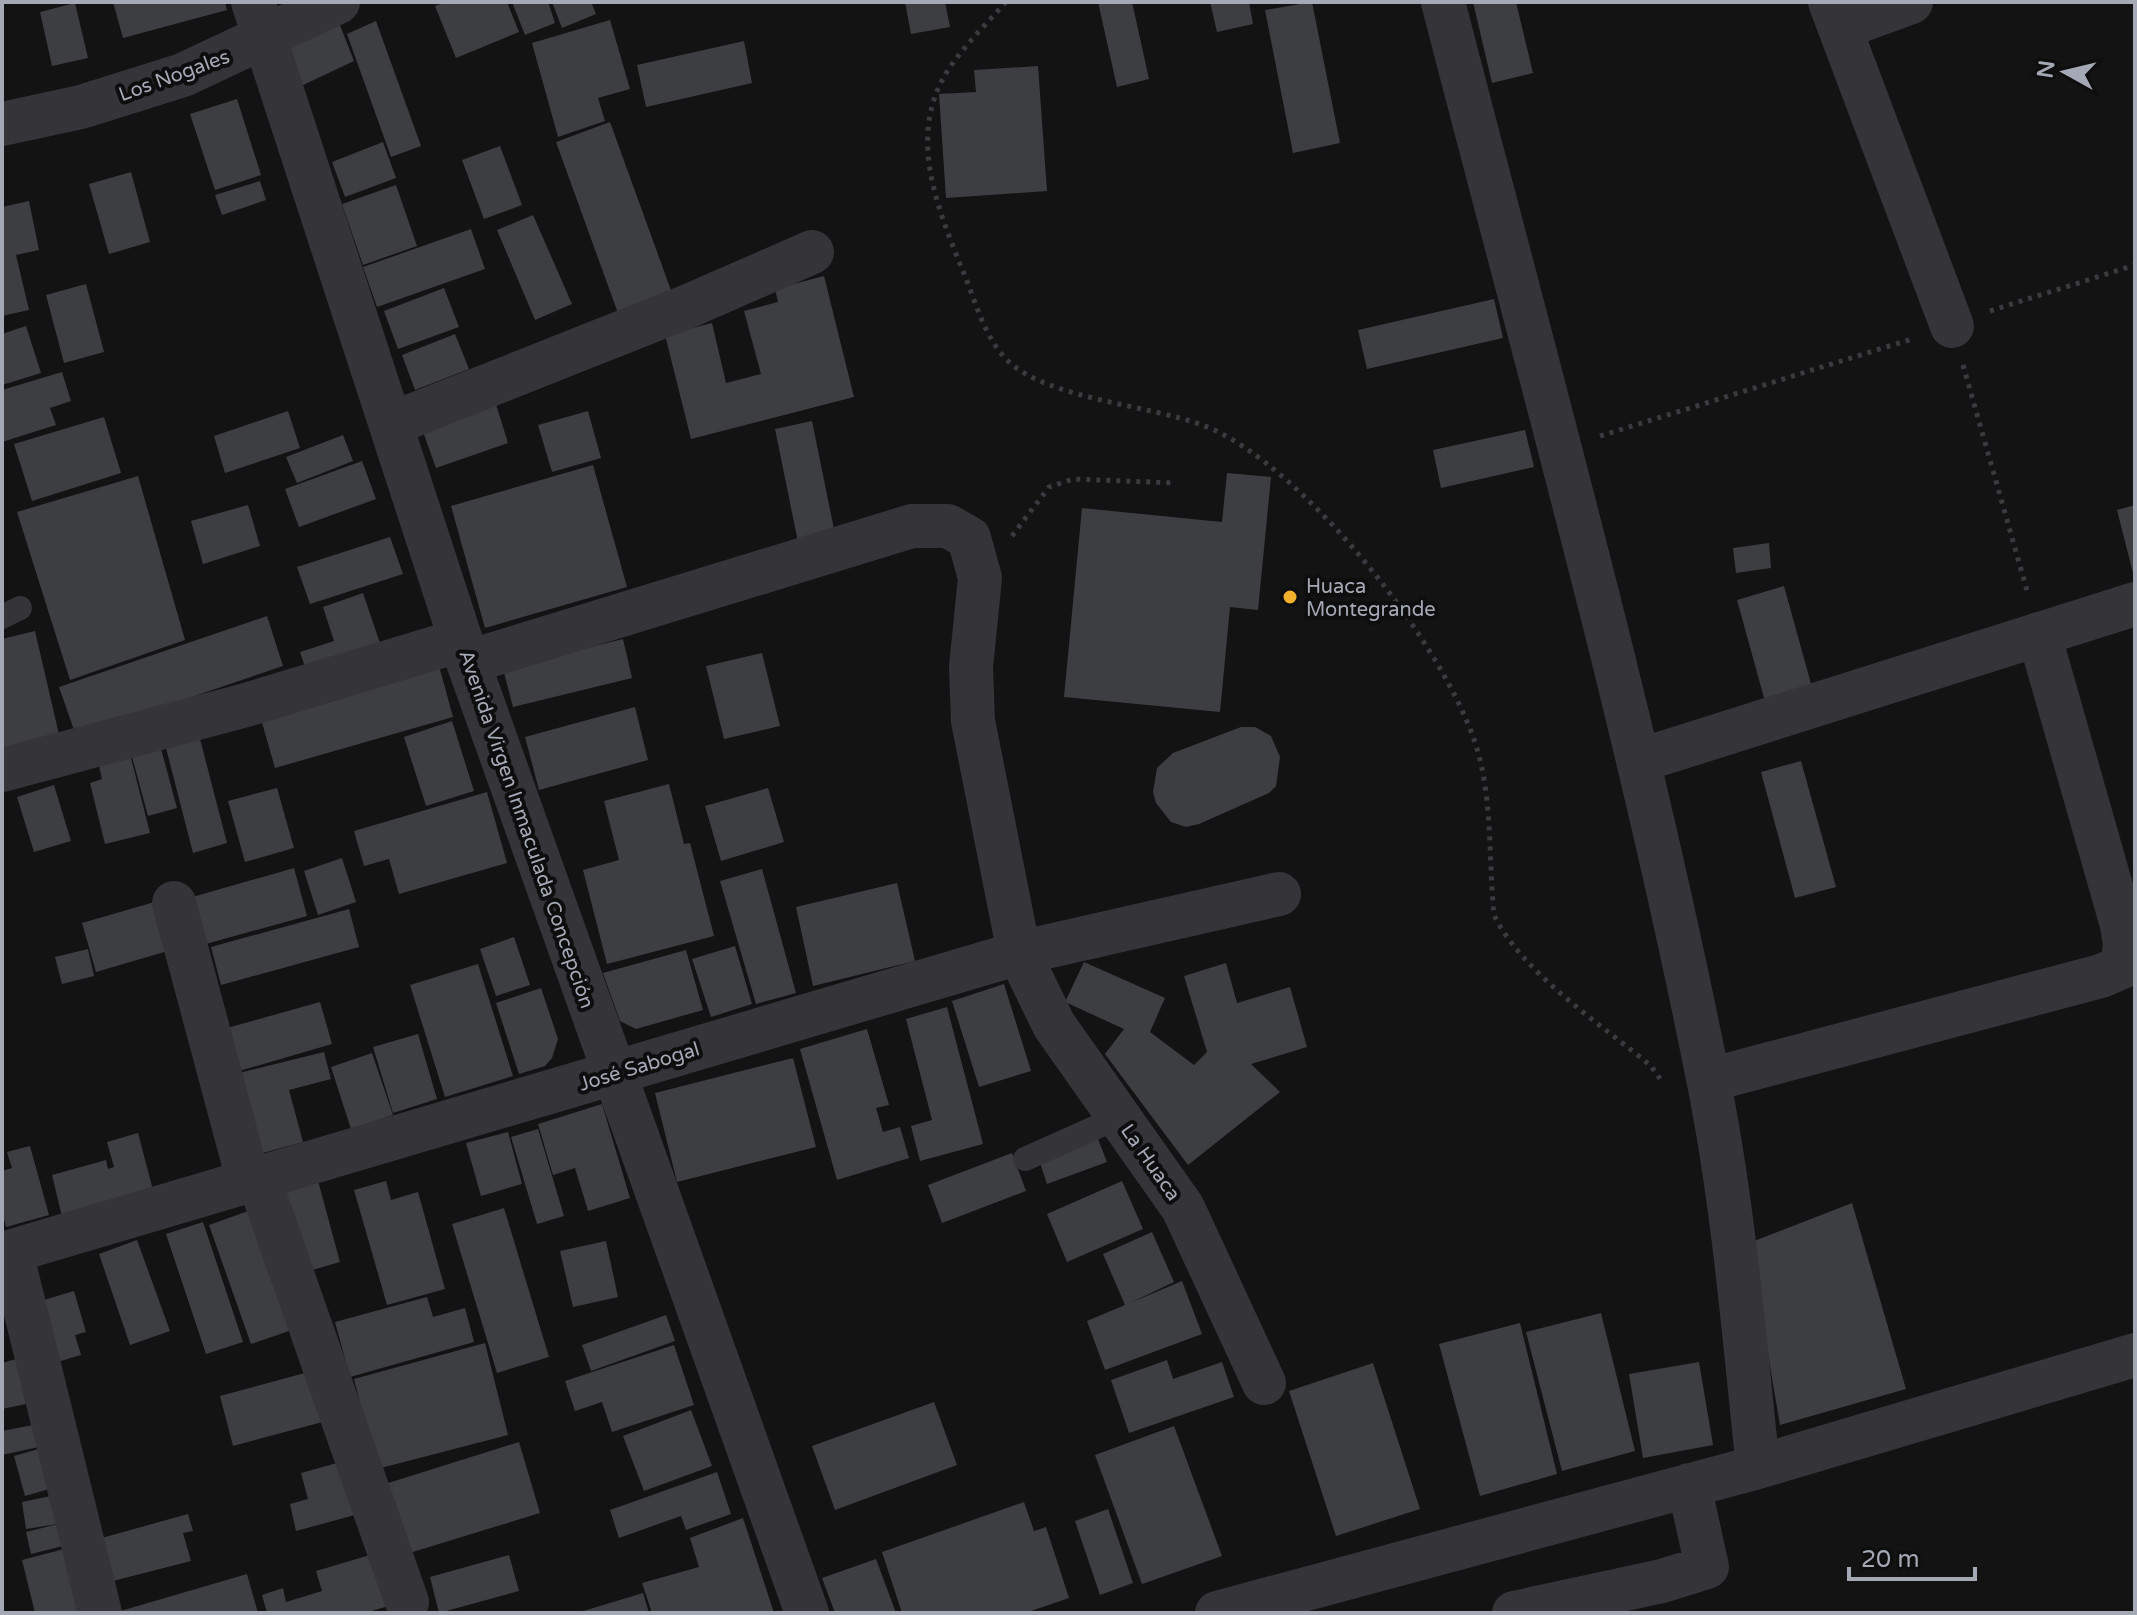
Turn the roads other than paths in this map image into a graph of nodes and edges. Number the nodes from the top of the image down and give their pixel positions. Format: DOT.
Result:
graph roads {
  1 [pos="338,2"];
  2 [pos="1443,2"];
  3 [pos="1911,2"];
  4 [pos="1835,15"];
  5 [pos="260,20"];
  6 [pos="2,124"];
  7 [pos="812,252"];
  8 [pos="1952,326"];
  9 [pos="391,424"];
  10 [pos="2135,604"];
  11 [pos="2039,634"];
  12 [pos="464,651"];
  13 [pos="1638,761"];
  14 [pos="2,770"];
  15 [pos="1279,894"];
  16 [pos="174,903"];
  17 [pos="1019,953"];
  18 [pos="2129,965"];
  19 [pos="614,1074"];
  20 [pos="1688,1084"];
  21 [pos="1119,1117"];
  22 [pos="1025,1159"];
  23 [pos="254,1181"];
  24 [pos="7,1253"];
  25 [pos="2135,1355"];
  26 [pos="1264,1383"];
  27 [pos="1758,1467"];
  28 [pos="1689,1485"];
  29 [pos="407,1602"];
  30 [pos="100,1613"];
  31 [pos="807,1613"];
  32 [pos="1217,1613"];
  33 [pos="1514,1613"];
  1 -- 5 [label="street, Los Nogales"];
  2 -- 13 [label="street"];
  3 -- 4 [label="street"];
  4 -- 8 [label="street"];
  5 -- 6 [label="street, Los Nogales"];
  5 -- 9 [label="street, Avenida Virgen Inmaculada Concepción"];
  7 -- 9 [label="street"];
  9 -- 12 [label="street, Avenida Virgen Inmaculada Concepción"];
  10 -- 11 [label="street"];
  11 -- 13 [label="street"];
  11 -- 18 [label="street"];
  12 -- 14 [label="street"];
  12 -- 17 [label="street, La Huaca"];
  12 -- 19 [label="street, Avenida Virgen Inmaculada Concepción"];
  13 -- 20 [label="street"];
  15 -- 17 [label="street, José Sabogal"];
  16 -- 23 [label="street"];
  17 -- 19 [label="street, José Sabogal"];
  17 -- 21 [label="street, La Huaca"];
  18 -- 20 [label="street"];
  19 -- 23 [label="street, José Sabogal"];
  19 -- 31 [label="street, Avenida Virgen Inmaculada Concepción"];
  20 -- 27 [label="street"];
  21 -- 22 [label="lane"];
  21 -- 26 [label="street, La Huaca"];
  23 -- 24 [label="street, José Sabogal"];
  23 -- 29 [label="street"];
  24 -- 30 [label="street"];
  25 -- 27 [label="street"];
  27 -- 28 [label="street"];
  28 -- 32 [label="street"];
  28 -- 33 [label="street"];
}
